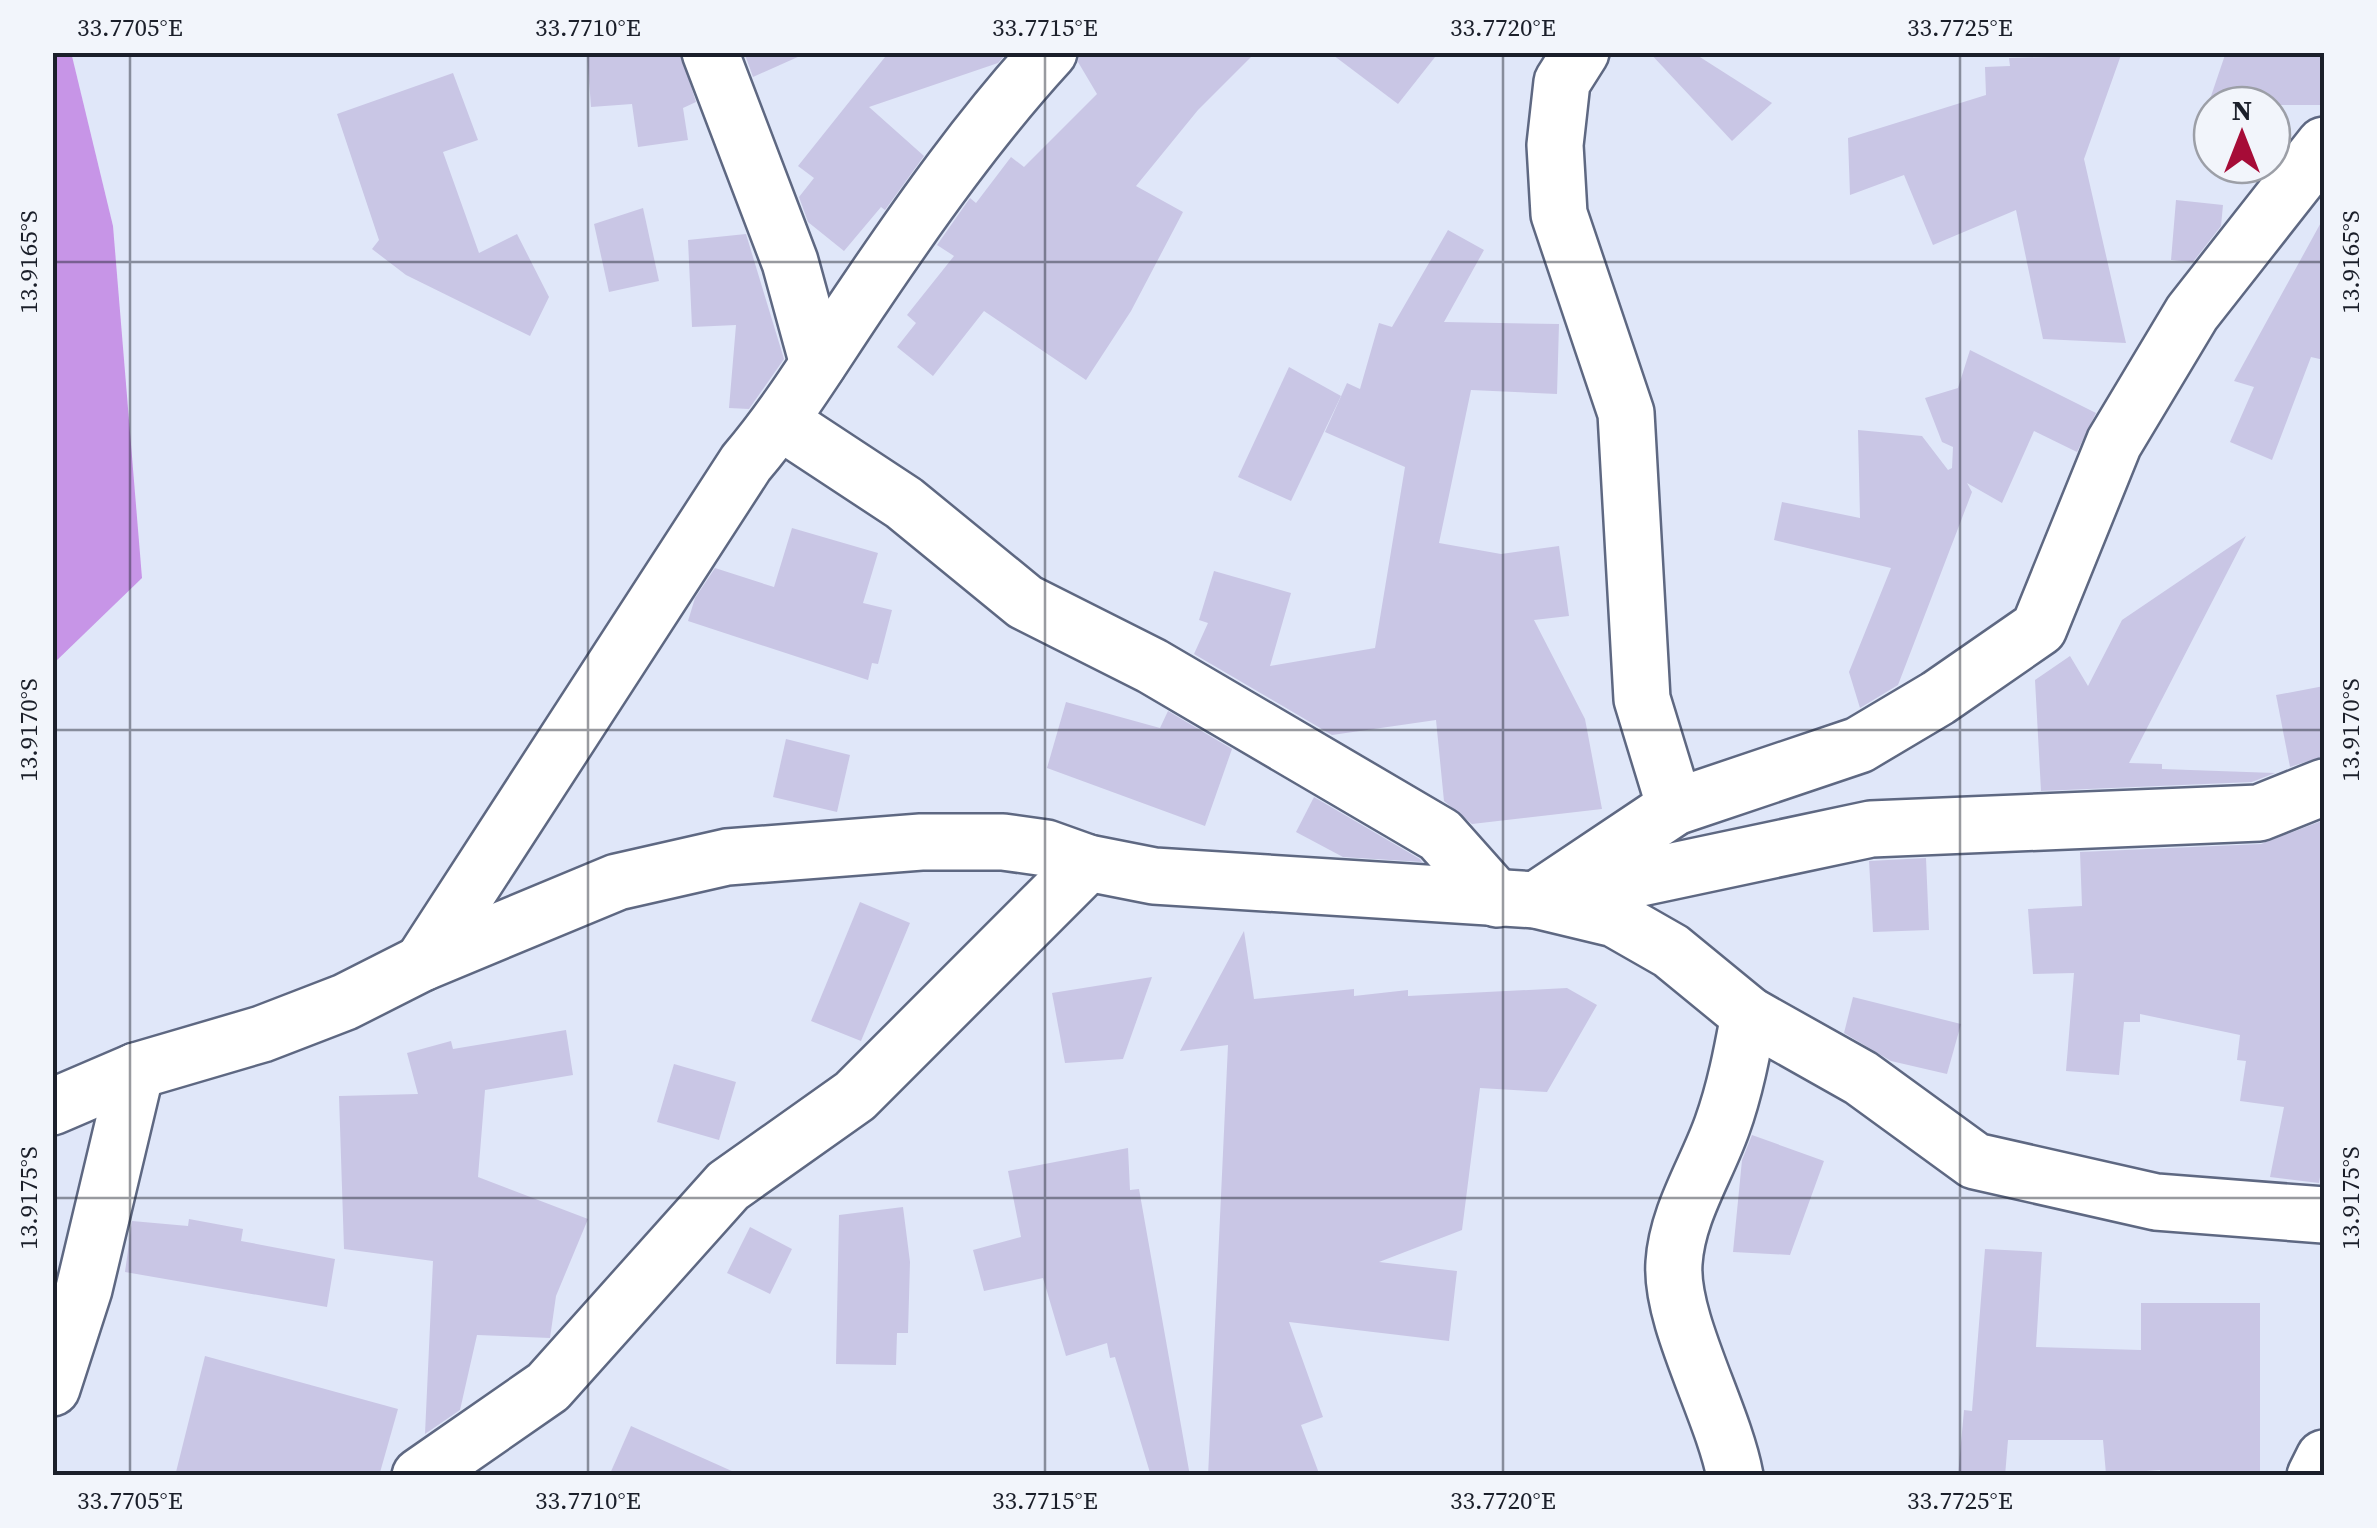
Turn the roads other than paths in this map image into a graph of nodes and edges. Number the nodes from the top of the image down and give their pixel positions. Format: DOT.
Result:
graph roads {
  1 [pos="710,52"];
  2 [pos="1049,52"];
  3 [pos="1582,52"];
  4 [pos="2324,145"];
  5 [pos="818,364"];
  6 [pos="781,422"];
  7 [pos="2324,787"];
  8 [pos="1675,807"];
  9 [pos="1088,863"];
  10 [pos="1516,899"];
  11 [pos="422,963"];
  12 [pos="1749,1015"];
  13 [pos="136,1071"];
  14 [pos="52,1106"];
  15 [pos="2324,1215"];
  16 [pos="52,1388"];
  17 [pos="2324,1458"];
  18 [pos="420,1476"];
  19 [pos="1735,1476"];
  20 [pos="2315,1476"];
  1 -- 5 [label="street"];
  2 -- 5 [label="street"];
  3 -- 8 [label="street"];
  4 -- 8 [label="street"];
  5 -- 6 [label="street"];
  6 -- 10 [label="street"];
  6 -- 11 [label="street"];
  7 -- 10 [label="street"];
  8 -- 10 [label="street"];
  9 -- 10 [label="street"];
  9 -- 11 [label="street"];
  9 -- 18 [label="street"];
  10 -- 12 [label="street"];
  11 -- 13 [label="street"];
  12 -- 15 [label="street"];
  12 -- 19 [label="street"];
  13 -- 14 [label="street"];
  13 -- 16 [label="street"];
  17 -- 20 [label="street"];
}
